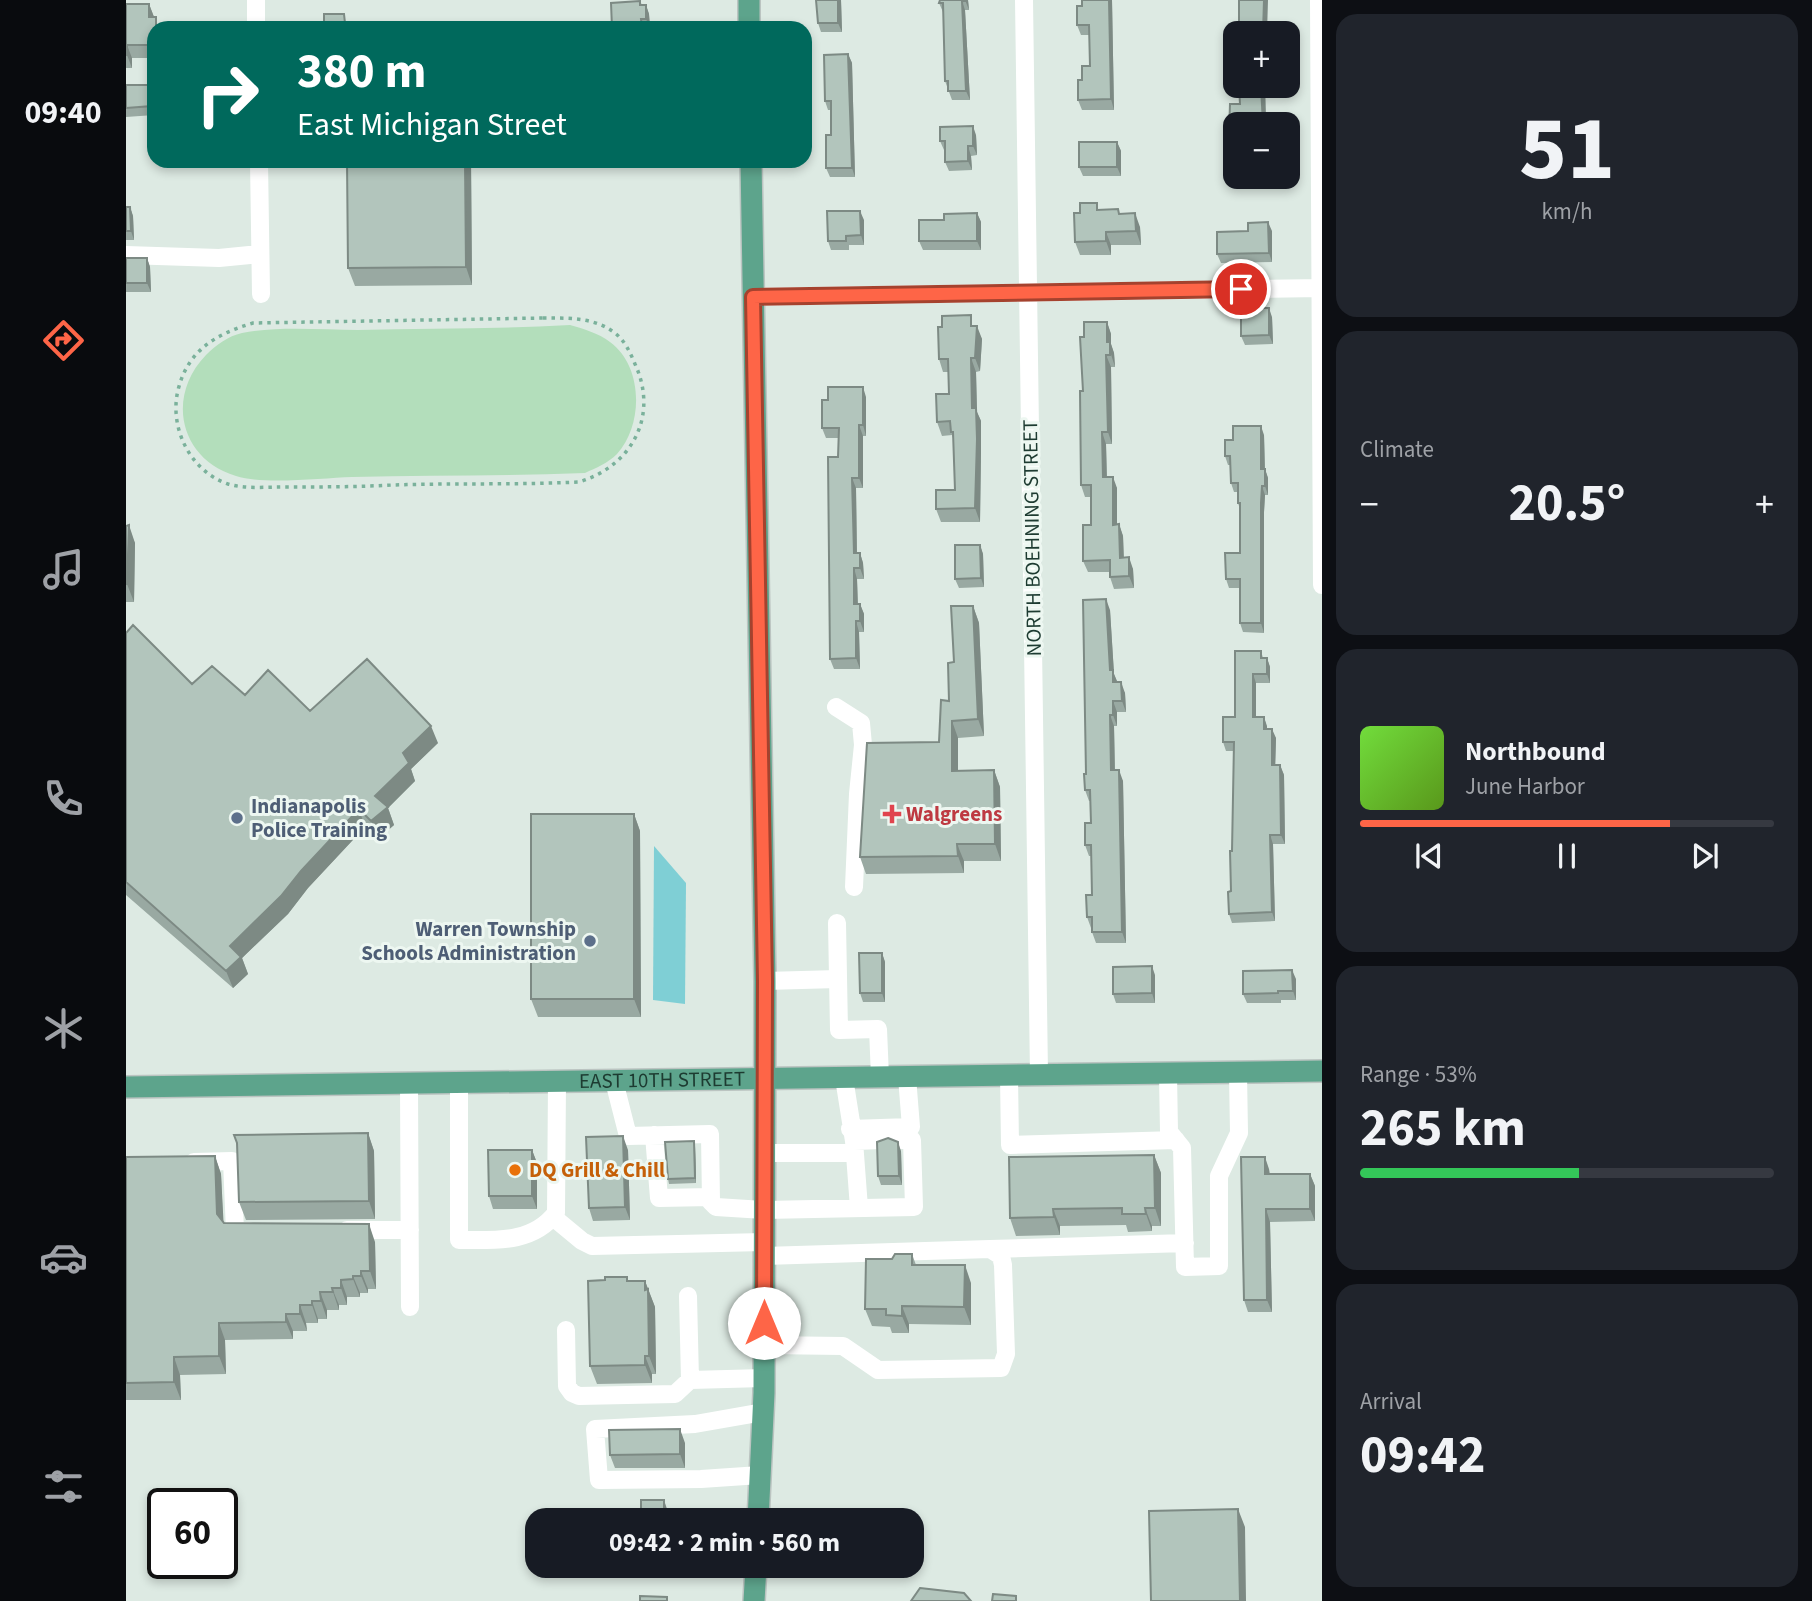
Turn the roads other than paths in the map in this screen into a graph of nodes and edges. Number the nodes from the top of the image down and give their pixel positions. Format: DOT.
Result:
graph roads {
  1 [pos="256,0"];
  2 [pos="749,0"];
  3 [pos="1024,0"];
  4 [pos="1319,0"];
  5 [pos="257,21"];
  6 [pos="749,21"];
  7 [pos="259,168"];
  8 [pos="751,168"];
  9 [pos="260,254"];
  10 [pos="126,255"];
  11 [pos="1321,288"];
  12 [pos="1029,292"];
  13 [pos="261,294"];
  14 [pos="753,297"];
  15 [pos="1322,585"];
  16 [pos="836,707"];
  17 [pos="854,887"];
  18 [pos="837,923"];
  19 [pos="838,979"];
  20 [pos="765,981"];
  21 [pos="1322,1071"];
  22 [pos="1238,1073"];
  23 [pos="1168,1074"];
  24 [pos="1039,1075"];
  25 [pos="1009,1076"];
  26 [pos="880,1077"];
  27 [pos="907,1077"];
  28 [pos="844,1078"];
  29 [pos="764,1079"];
  30 [pos="614,1081"];
  31 [pos="558,1082"];
  32 [pos="409,1083"];
  33 [pos="459,1083"];
  34 [pos="126,1087"];
  35 [pos="654,1136"];
  36 [pos="902,1137"];
  37 [pos="1176,1140"];
  38 [pos="853,1141"];
  39 [pos="764,1153"];
  40 [pos="176,1162"];
  41 [pos="711,1197"];
  42 [pos="859,1208"];
  43 [pos="764,1210"];
  44 [pos="553,1217"];
  45 [pos="410,1230"];
  46 [pos="262,1231"];
  47 [pos="329,1231"];
  48 [pos="1185,1243"];
  49 [pos="764,1249"];
  50 [pos="990,1249"];
  51 [pos="688,1296"];
  52 [pos="410,1307"];
  53 [pos="566,1330"];
  54 [pos="765,1345"];
  55 [pos="765,1378"];
  56 [pos="690,1380"];
  57 [pos="763,1412"];
  58 [pos="760,1475"];
  59 [pos="759,1508"];
  60 [pos="755,1578"];
  61 [pos="754,1601"];
  1 -- 5 [label="street"];
  2 -- 6 [label="main road"];
  3 -- 12 [label="street, NORTH BOEHNING STREET"];
  4 -- 11 [label="street"];
  7 -- 9 [label="street"];
  8 -- 14 [label="main road"];
  9 -- 10 [label="street"];
  9 -- 13 [label="street"];
  11 -- 12 [label="street"];
  11 -- 15 [label="street"];
  12 -- 14 [label="street"];
  12 -- 24 [label="street, NORTH BOEHNING STREET"];
  14 -- 20 [label="main road"];
  16 -- 17 [label="street"];
  18 -- 19 [label="street"];
  19 -- 20 [label="street"];
  19 -- 26 [label="street"];
  20 -- 29 [label="main road"];
  21 -- 22 [label="main road, EAST 10TH STREET"];
  22 -- 23 [label="main road, EAST 10TH STREET"];
  22 -- 48 [label="street"];
  23 -- 24 [label="main road, EAST 10TH STREET"];
  23 -- 37 [label="street"];
  24 -- 25 [label="main road, EAST 10TH STREET"];
  25 -- 27 [label="main road, EAST 10TH STREET"];
  25 -- 37 [label="street"];
  26 -- 27 [label="main road, EAST 10TH STREET"];
  26 -- 28 [label="main road, EAST 10TH STREET"];
  27 -- 36 [label="street"];
  28 -- 29 [label="main road, EAST 10TH STREET"];
  28 -- 38 [label="street"];
  29 -- 30 [label="main road, EAST 10TH STREET"];
  29 -- 39 [label="main road"];
  30 -- 31 [label="main road, EAST 10TH STREET"];
  30 -- 35 [label="street"];
  31 -- 33 [label="main road, EAST 10TH STREET"];
  31 -- 44 [label="street"];
  32 -- 33 [label="main road, EAST 10TH STREET"];
  32 -- 34 [label="main road, EAST 10TH STREET"];
  32 -- 45 [label="street"];
  33 -- 44 [label="street"];
  35 -- 41 [label="street"];
  35 -- 41 [label="street"];
  36 -- 38 [label="street"];
  36 -- 38 [label="street"];
  36 -- 42 [label="street"];
  37 -- 48 [label="street"];
  38 -- 39 [label="street"];
  38 -- 42 [label="street"];
  39 -- 43 [label="main road"];
  40 -- 46 [label="street"];
  41 -- 43 [label="street"];
  42 -- 43 [label="street"];
  43 -- 49 [label="main road"];
  44 -- 49 [label="street"];
  45 -- 47 [label="street"];
  45 -- 52 [label="street"];
  48 -- 50 [label="street"];
  49 -- 50 [label="street"];
  49 -- 54 [label="main road"];
  50 -- 54 [label="street"];
  51 -- 56 [label="street"];
  53 -- 56 [label="street"];
  54 -- 55 [label="main road"];
  55 -- 56 [label="street"];
  55 -- 57 [label="main road"];
  57 -- 58 [label="main road"];
  57 -- 58 [label="street"];
  58 -- 59 [label="main road"];
  60 -- 61 [label="main road"];
}
